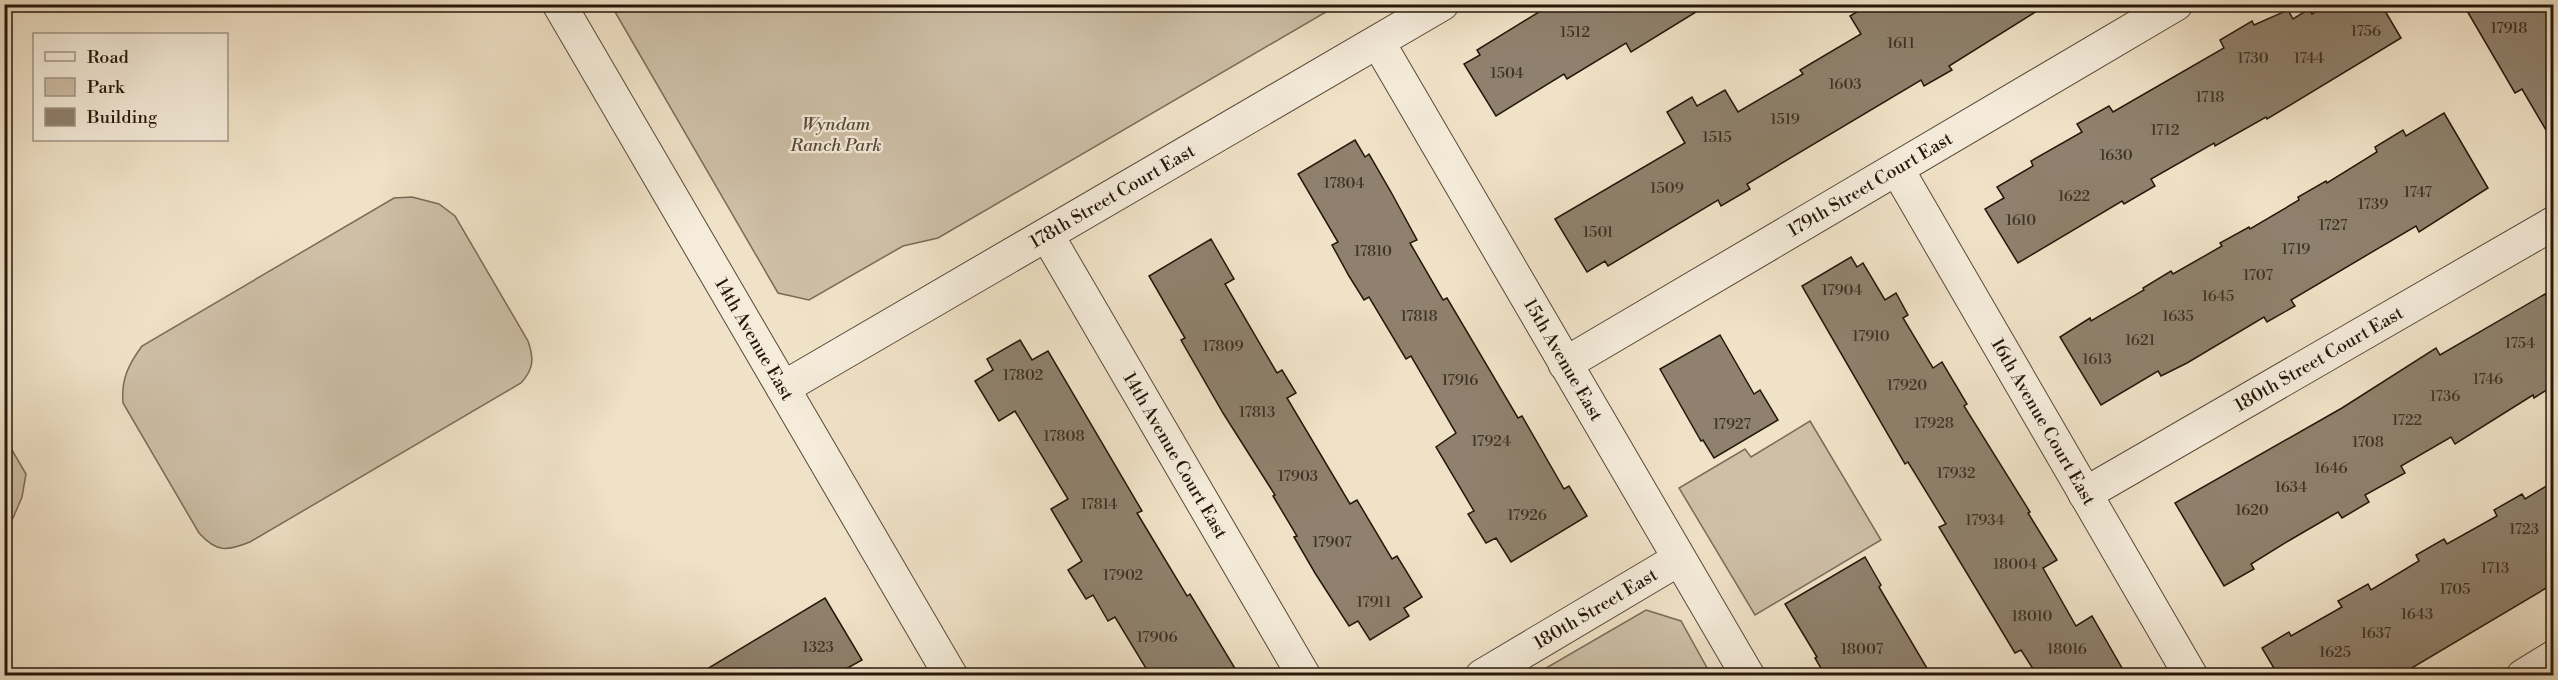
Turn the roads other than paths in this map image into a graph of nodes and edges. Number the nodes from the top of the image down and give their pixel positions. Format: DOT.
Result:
graph roads {
  1 [pos="559,4"];
  2 [pos="1442,4"];
  3 [pos="2176,4"];
  4 [pos="1378,42"];
  5 [pos="1897,169"];
  6 [pos="2553,223"];
  7 [pos="1047,234"];
  8 [pos="1565,363"];
  9 [pos="783,388"];
  10 [pos="2085,494"];
  11 [pos="1679,559"];
  12 [pos="2553,657"];
  13 [pos="951,675"];
  14 [pos="1304,675"];
  15 [pos="1482,675"];
  16 [pos="1748,675"];
  17 [pos="2192,675"];
  18 [pos="2523,675"];
  1 -- 9 [label="street, 14th Avenue East"];
  2 -- 4 [label="street, 178th Street Court East"];
  3 -- 5 [label="street, 179th Street Court East"];
  4 -- 7 [label="street, 178th Street Court East"];
  4 -- 8 [label="street, 15th Avenue East"];
  5 -- 8 [label="street, 179th Street Court East"];
  5 -- 10 [label="street, 16th Avenue Court East"];
  6 -- 10 [label="street, 180th Street Court East"];
  7 -- 9 [label="street, 178th Street Court East"];
  7 -- 14 [label="street, 14th Avenue Court East"];
  8 -- 11 [label="street, 15th Avenue East"];
  9 -- 13 [label="street, 14th Avenue East"];
  10 -- 17 [label="street, 16th Avenue Court East"];
  11 -- 15 [label="street, 180th Street East"];
  11 -- 16 [label="street, 15th Avenue East"];
  12 -- 18 [label="street"];
}
